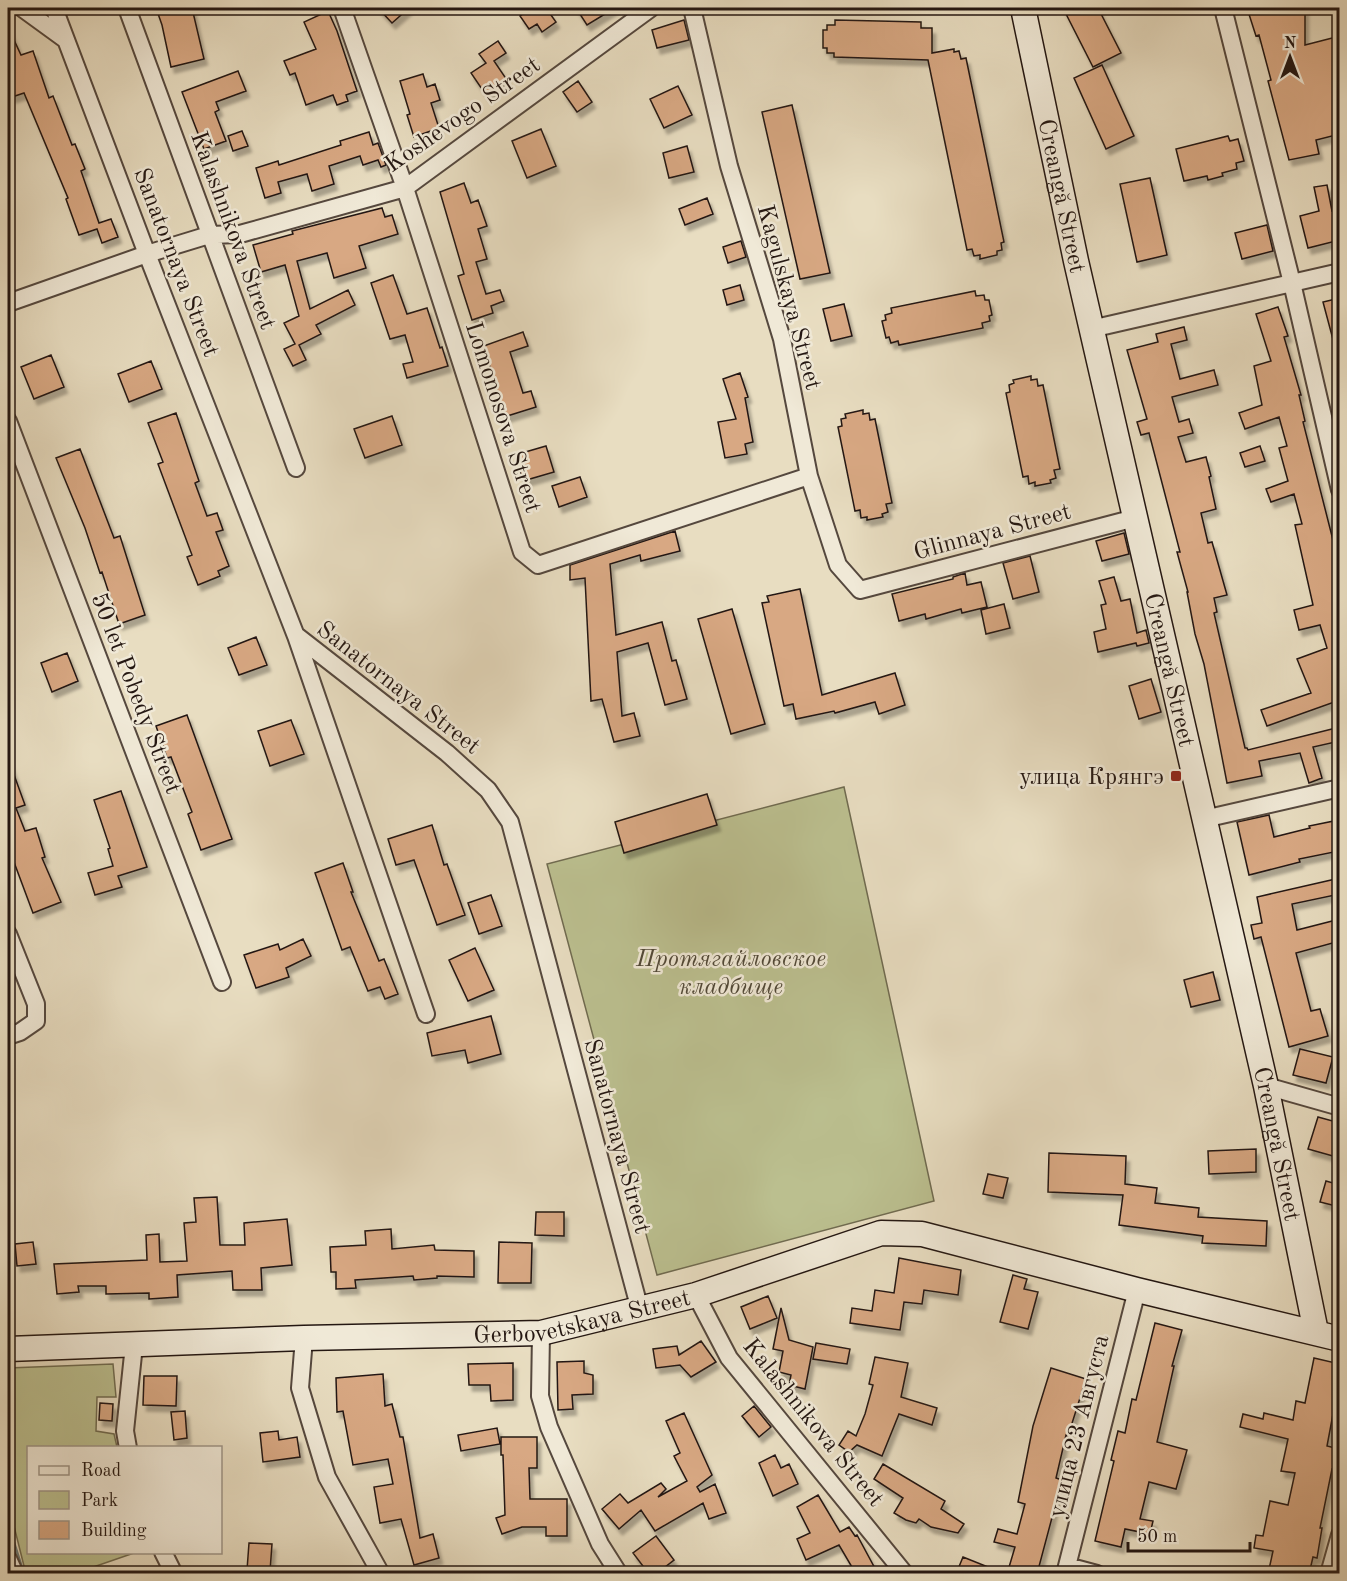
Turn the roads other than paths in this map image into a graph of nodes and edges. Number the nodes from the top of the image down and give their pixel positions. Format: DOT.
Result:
graph roads {
  1 [pos="22,8"];
  2 [pos="54,8"];
  3 [pos="127,8"];
  4 [pos="342,8"];
  5 [pos="651,8"];
  6 [pos="692,8"];
  7 [pos="1023,8"];
  8 [pos="1223,8"];
  9 [pos="67,40"];
  10 [pos="405,188"];
  11 [pos="209,235"];
  12 [pos="147,254"];
  13 [pos="1340,272"];
  14 [pos="1292,283"];
  15 [pos="8,303"];
  16 [pos="1091,329"];
  17 [pos="8,421"];
  18 [pos="296,468"];
  19 [pos="809,476"];
  20 [pos="1340,490"];
  21 [pos="1135,518"];
  22 [pos="861,590"];
  23 [pos="296,636"];
  24 [pos="1340,788"];
  25 [pos="1204,819"];
  26 [pos="8,934"];
  27 [pos="222,982"];
  28 [pos="426,1014"];
  29 [pos="8,1036"];
  30 [pos="1266,1086"];
  31 [pos="1340,1107"];
  32 [pos="1137,1290"];
  33 [pos="696,1295"];
  34 [pos="640,1310"];
  35 [pos="1316,1332"];
  36 [pos="541,1333"];
  37 [pos="304,1338"];
  38 [pos="1340,1339"];
  39 [pos="134,1345"];
  40 [pos="8,1349"];
  41 [pos="128,1446"];
  42 [pos="1340,1535"];
  43 [pos="164,1554"];
  44 [pos="8,1559"];
  45 [pos="1066,1570"];
  46 [pos="15,1574"];
  47 [pos="174,1574"];
  48 [pos="381,1574"];
  49 [pos="619,1574"];
  50 [pos="905,1574"];
  51 [pos="1097,1574"];
  52 [pos="1329,1574"];
  1 -- 9 [label="street"];
  2 -- 9 [label="street, Sanatornaya Street"];
  3 -- 11 [label="street, Kalashnikova Street"];
  4 -- 10 [label="street, Lomonosova Street"];
  5 -- 10 [label="street, Koshevogo Street"];
  6 -- 19 [label="street, Kagulskaya Street"];
  7 -- 16 [label="street, Creangă Street"];
  8 -- 14 [label="street"];
  9 -- 12 [label="street, Sanatornaya Street"];
  10 -- 11 [label="street, Koshevogo Street"];
  10 -- 19 [label="street, Lomonosova Street"];
  11 -- 12 [label="street, Koshevogo Street"];
  11 -- 18 [label="street, Kalashnikova Street"];
  12 -- 15 [label="street, Koshevogo Street"];
  12 -- 23 [label="street, Sanatornaya Street"];
  13 -- 14 [label="street"];
  14 -- 16 [label="street"];
  14 -- 20 [label="street"];
  16 -- 21 [label="street, Creangă Street"];
  17 -- 27 [label="street, 50 let Pobedy Street"];
  19 -- 22 [label="street, Kagulskaya Street"];
  21 -- 22 [label="street, Glinnaya Street"];
  21 -- 25 [label="street, Creangă Street"];
  23 -- 28 [label="street"];
  23 -- 34 [label="street, Sanatornaya Street"];
  24 -- 25 [label="street"];
  25 -- 30 [label="street, Creangă Street"];
  26 -- 29 [label="street"];
  30 -- 31 [label="street"];
  30 -- 35 [label="street, Creangă Street"];
  32 -- 33 [label="street, Gerbovetskaya Street"];
  32 -- 35 [label="street, Gerbovetskaya Street"];
  32 -- 45 [label="street, улица 23 Августа"];
  33 -- 34 [label="street, Gerbovetskaya Street"];
  33 -- 50 [label="street, Kalashnikova Street"];
  34 -- 36 [label="street, Gerbovetskaya Street"];
  35 -- 38 [label="street, Gerbovetskaya Street"];
  36 -- 37 [label="street, Gerbovetskaya Street"];
  36 -- 49 [label="street"];
  37 -- 39 [label="street, Gerbovetskaya Street"];
  37 -- 48 [label="street"];
  39 -- 40 [label="street, Gerbovetskaya Street"];
  39 -- 41 [label="street"];
  42 -- 52 [label="street"];
  43 -- 47 [label="street"];
  44 -- 46 [label="street"];
  45 -- 51 [label="street"];
}
